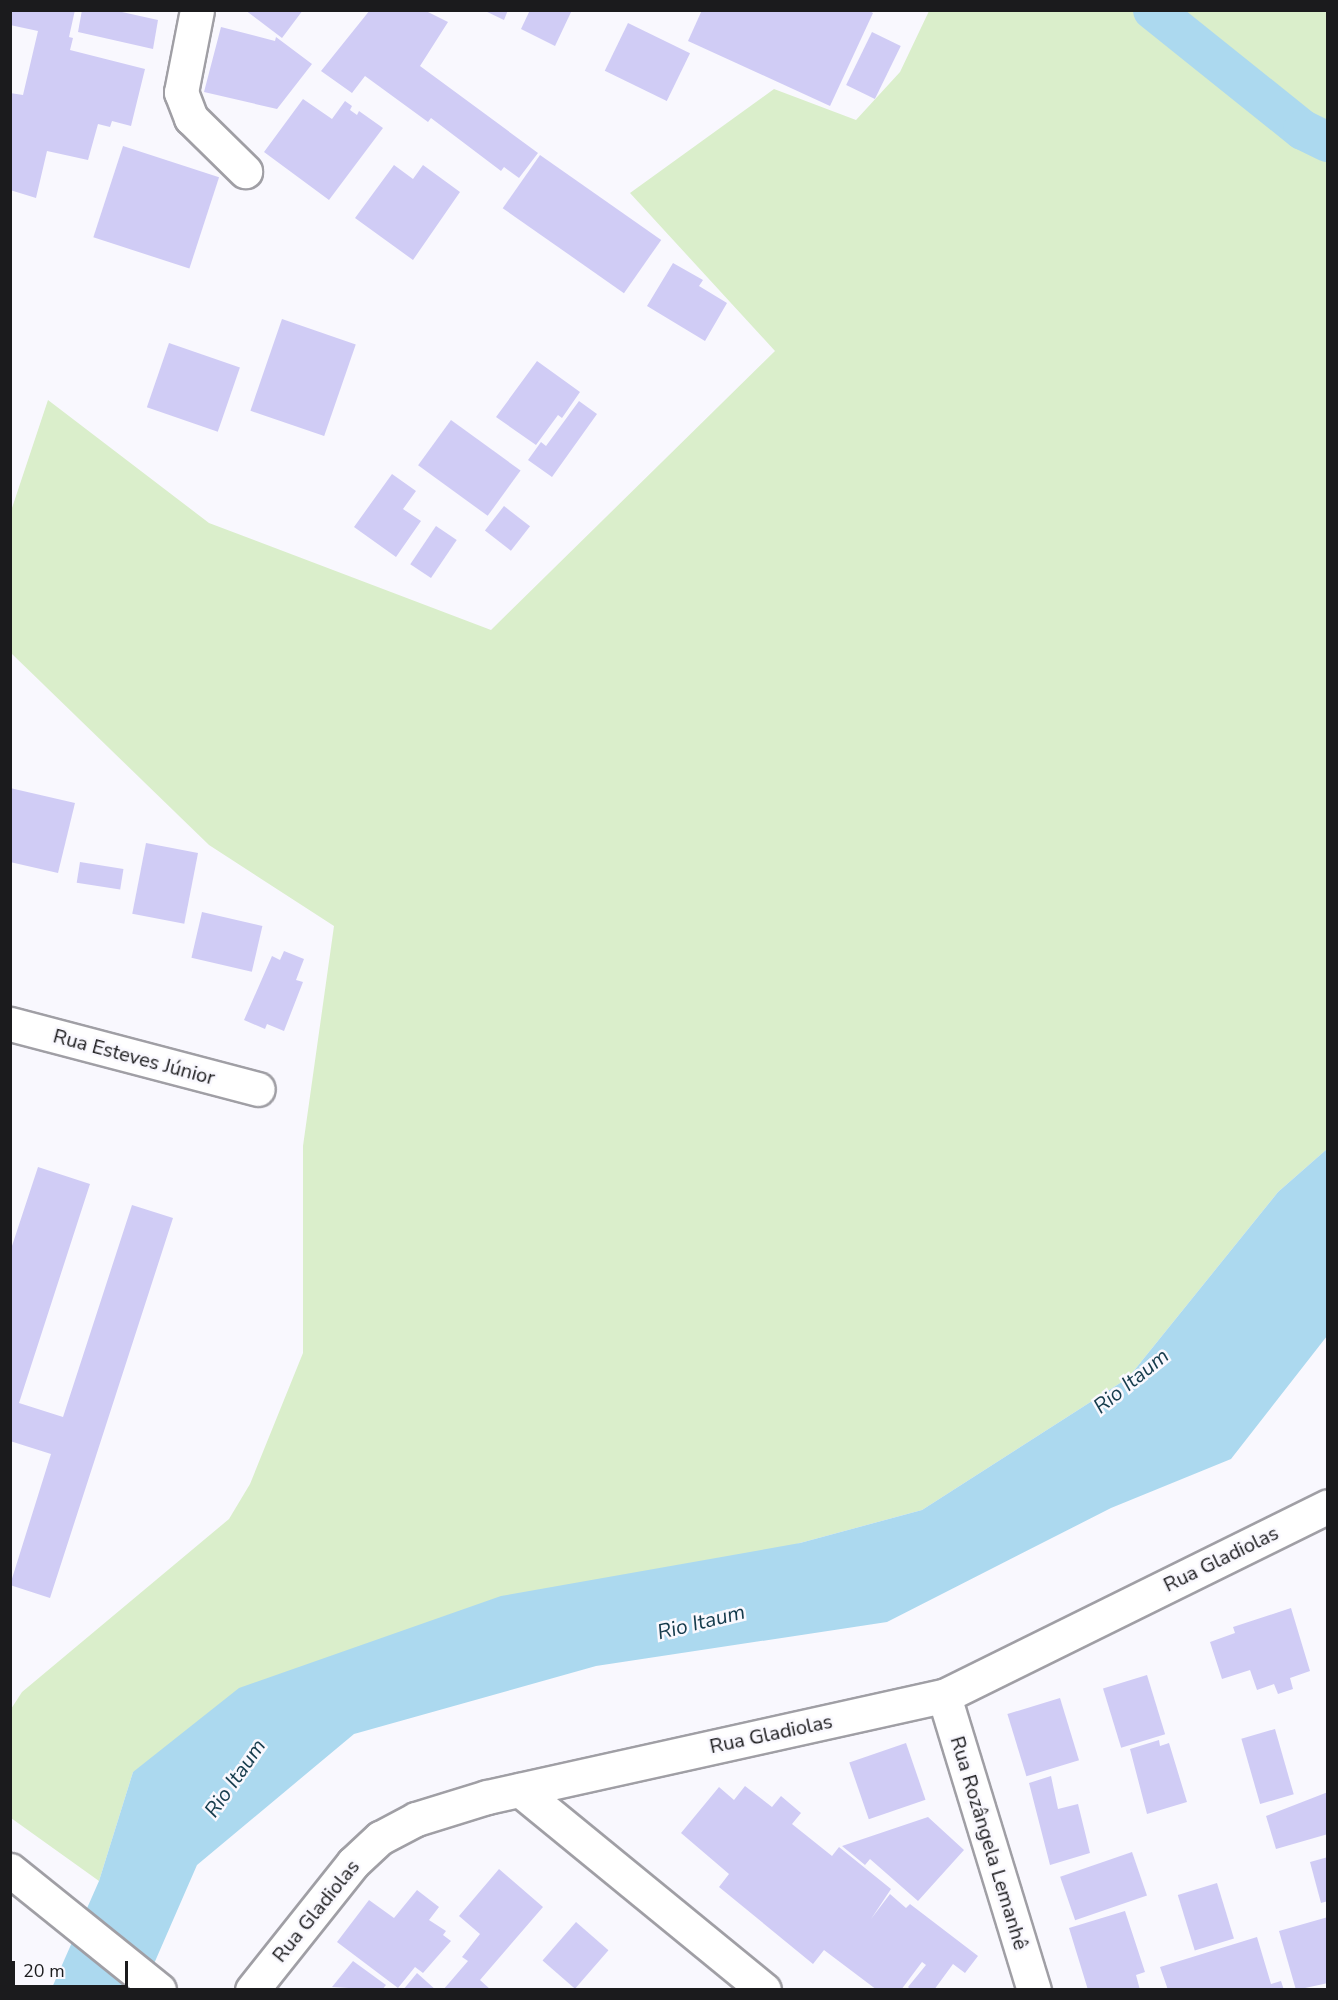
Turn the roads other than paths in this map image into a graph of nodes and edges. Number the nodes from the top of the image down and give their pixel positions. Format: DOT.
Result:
graph roads {
  1 [pos="197,10"];
  2 [pos="245,171"];
  3 [pos="10,1024"];
  4 [pos="258,1089"];
  5 [pos="1325,1517"];
  6 [pos="944,1696"];
  7 [pos="520,1790"];
  8 [pos="10,1870"];
  9 [pos="159,1989"];
  10 [pos="252,1989"];
  11 [pos="764,1989"];
  12 [pos="1034,1989"];
  1 -- 2 [label="street"];
  3 -- 4 [label="street, Rua Esteves Júnior"];
  5 -- 6 [label="street, Rua Gladiolas"];
  6 -- 7 [label="street, Rua Gladiolas"];
  6 -- 12 [label="street, Rua Rozângela Lemanhê"];
  7 -- 10 [label="street, Rua Gladiolas"];
  7 -- 11 [label="street"];
  8 -- 9 [label="street"];
}
